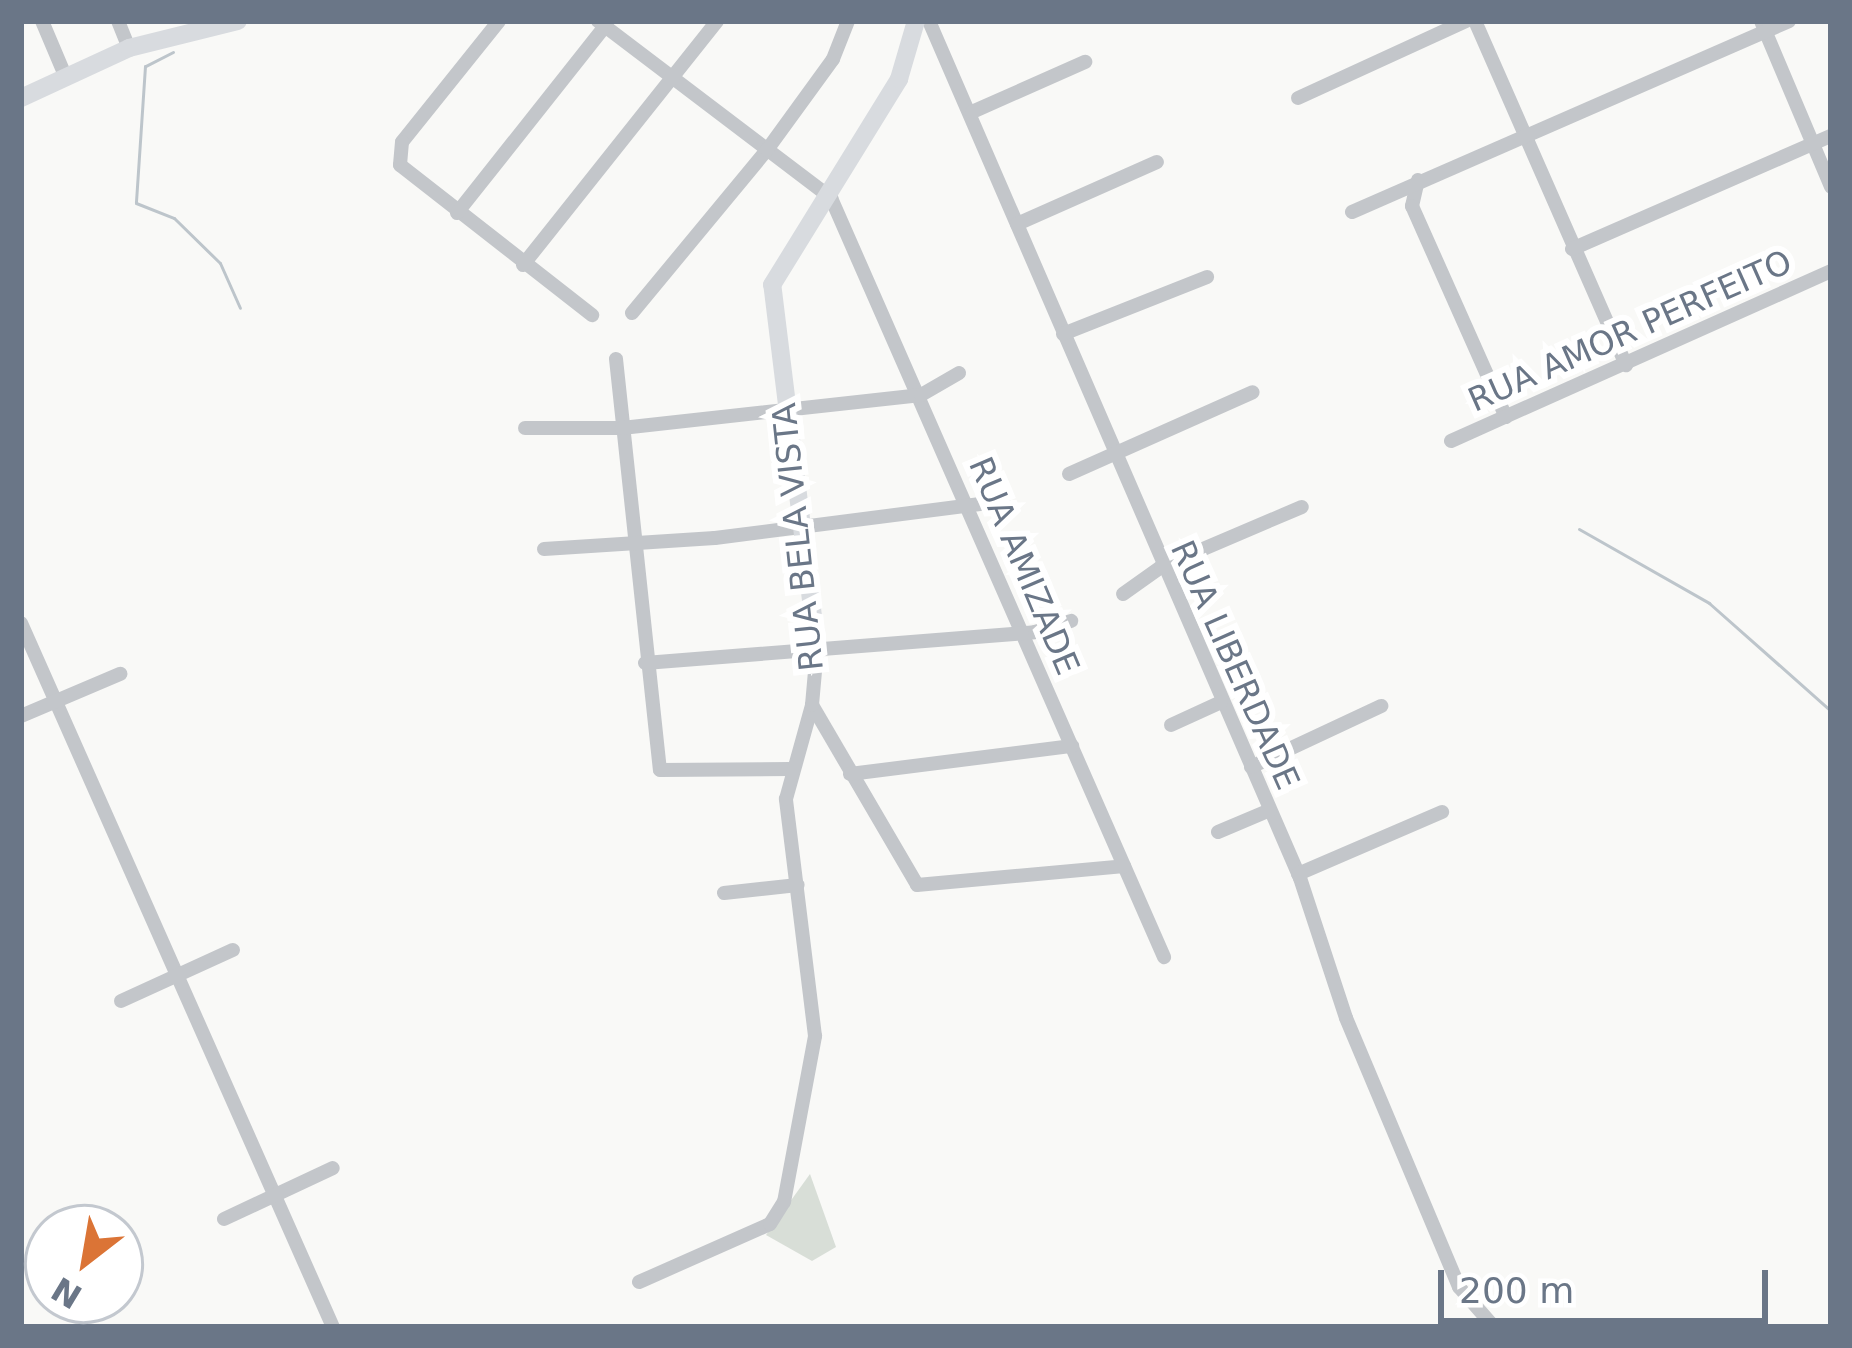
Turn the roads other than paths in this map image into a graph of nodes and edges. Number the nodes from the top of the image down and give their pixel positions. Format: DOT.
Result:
graph roads {
  1 [pos="42,21"];
  2 [pos="118,21"];
  3 [pos="238,21"];
  4 [pos="500,21"];
  5 [pos="717,21"];
  6 [pos="848,21"];
  7 [pos="916,21"];
  8 [pos="929,21"];
  9 [pos="1466,21"];
  10 [pos="1475,21"];
  11 [pos="1789,21"];
  12 [pos="604,23"];
  13 [pos="1763,26"];
  14 [pos="128,48"];
  15 [pos="1085,62"];
  16 [pos="64,73"];
  17 [pos="672,80"];
  18 [pos="21,98"];
  19 [pos="1298,98"];
  20 [pos="972,112"];
  21 [pos="1521,134"];
  22 [pos="1831,136"];
  23 [pos="1813,144"];
  24 [pos="767,150"];
  25 [pos="1157,162"];
  26 [pos="1418,180"];
  27 [pos="1831,188"];
  28 [pos="831,198"];
  29 [pos="457,212"];
  30 [pos="1352,212"];
  31 [pos="1017,224"];
  32 [pos="1572,249"];
  33 [pos="523,265"];
  34 [pos="1831,271"];
  35 [pos="1207,277"];
  36 [pos="632,313"];
  37 [pos="592,315"];
  38 [pos="1063,334"];
  39 [pos="616,359"];
  40 [pos="1626,365"];
  41 [pos="959,373"];
  42 [pos="1253,392"];
  43 [pos="921,395"];
  44 [pos="784,408"];
  45 [pos="1506,417"];
  46 [pos="525,428"];
  47 [pos="622,428"];
  48 [pos="1451,441"];
  49 [pos="1112,454"];
  50 [pos="1069,474"];
  51 [pos="1004,501"];
  52 [pos="1302,507"];
  53 [pos="970,509"];
  54 [pos="800,527"];
  55 [pos="632,543"];
  56 [pos="544,549"];
  57 [pos="1161,567"];
  58 [pos="1123,593"];
  59 [pos="1071,622"];
  60 [pos="21,623"];
  61 [pos="1024,633"];
  62 [pos="817,650"];
  63 [pos="645,663"];
  64 [pos="120,674"];
  65 [pos="56,701"];
  66 [pos="1222,702"];
  67 [pos="812,705"];
  68 [pos="1381,706"];
  69 [pos="21,716"];
  70 [pos="1171,725"];
  71 [pos="1072,746"];
  72 [pos="1251,767"];
  73 [pos="790,769"];
  74 [pos="850,774"];
  75 [pos="1270,810"];
  76 [pos="1442,812"];
  77 [pos="1217,832"];
  78 [pos="1124,866"];
  79 [pos="1298,874"];
  80 [pos="797,885"];
  81 [pos="724,893"];
  82 [pos="233,950"];
  83 [pos="1164,957"];
  84 [pos="176,974"];
  85 [pos="121,1000"];
  86 [pos="333,1168"];
  87 [pos="274,1195"];
  88 [pos="224,1220"];
  89 [pos="639,1282"];
  90 [pos="334,1327"];
  91 [pos="1494,1327"];
  1 -- 16 [label="street"];
  2 -- 14 [label="street"];
  3 -- 14 [label="street"];
  4 -- 29 [label="street"];
  5 -- 17 [label="street"];
  6 -- 24 [label="street"];
  7 -- 28 [label="street, RUA BELA VISTA"];
  8 -- 20 [label="street, RUA LIBERDADE"];
  9 -- 19 [label="street"];
  10 -- 21 [label="street"];
  11 -- 13 [label="street"];
  12 -- 17 [label="street"];
  12 -- 29 [label="street"];
  13 -- 21 [label="street"];
  13 -- 23 [label="street"];
  14 -- 16 [label="street"];
  15 -- 20 [label="street"];
  16 -- 18 [label="street"];
  17 -- 24 [label="street"];
  17 -- 33 [label="street"];
  20 -- 31 [label="street, RUA LIBERDADE"];
  21 -- 26 [label="street"];
  21 -- 32 [label="street"];
  22 -- 23 [label="street"];
  23 -- 27 [label="street"];
  23 -- 32 [label="street"];
  24 -- 28 [label="street"];
  24 -- 36 [label="street"];
  25 -- 31 [label="street"];
  26 -- 30 [label="street"];
  26 -- 45 [label="street"];
  28 -- 43 [label="street, RUA AMIZADE"];
  28 -- 44 [label="street, RUA BELA VISTA"];
  29 -- 33 [label="street"];
  31 -- 38 [label="street, RUA LIBERDADE"];
  32 -- 40 [label="street"];
  33 -- 37 [label="street"];
  34 -- 40 [label="street, RUA AMOR PERFEITO"];
  35 -- 38 [label="street"];
  38 -- 49 [label="street, RUA LIBERDADE"];
  39 -- 47 [label="street"];
  40 -- 45 [label="street, RUA AMOR PERFEITO"];
  41 -- 43 [label="street"];
  42 -- 49 [label="street"];
  43 -- 44 [label="street"];
  43 -- 53 [label="street, RUA AMIZADE"];
  44 -- 47 [label="street"];
  44 -- 54 [label="street, RUA BELA VISTA"];
  45 -- 48 [label="street, RUA AMOR PERFEITO"];
  46 -- 47 [label="street"];
  47 -- 55 [label="street"];
  49 -- 50 [label="street"];
  49 -- 57 [label="street, RUA LIBERDADE"];
  51 -- 53 [label="street"];
  52 -- 57 [label="street"];
  53 -- 54 [label="street"];
  53 -- 61 [label="street, RUA AMIZADE"];
  54 -- 55 [label="street"];
  54 -- 62 [label="street, RUA BELA VISTA"];
  55 -- 56 [label="street"];
  55 -- 63 [label="street"];
  57 -- 58 [label="street"];
  57 -- 66 [label="street, RUA LIBERDADE"];
  59 -- 61 [label="street"];
  60 -- 65 [label="street"];
  61 -- 62 [label="street"];
  61 -- 71 [label="street, RUA AMIZADE"];
  62 -- 63 [label="street"];
  62 -- 67 [label="street, RUA BELA VISTA"];
  63 -- 73 [label="street"];
  64 -- 65 [label="street"];
  65 -- 69 [label="street"];
  65 -- 84 [label="street"];
  66 -- 70 [label="street"];
  66 -- 72 [label="street, RUA LIBERDADE"];
  67 -- 73 [label="street, RUA BELA VISTA"];
  67 -- 74 [label="street"];
  68 -- 72 [label="street"];
  71 -- 74 [label="street"];
  71 -- 78 [label="street, RUA AMIZADE"];
  72 -- 75 [label="street, RUA LIBERDADE"];
  73 -- 80 [label="street, RUA BELA VISTA"];
  74 -- 78 [label="street"];
  75 -- 77 [label="street"];
  75 -- 79 [label="street, RUA LIBERDADE"];
  76 -- 79 [label="street"];
  78 -- 83 [label="street, RUA AMIZADE"];
  79 -- 91 [label="street, RUA LIBERDADE"];
  80 -- 81 [label="street"];
  80 -- 89 [label="street, RUA BELA VISTA"];
  82 -- 84 [label="street"];
  84 -- 85 [label="street"];
  84 -- 87 [label="street"];
  86 -- 87 [label="street"];
  87 -- 88 [label="street"];
  87 -- 90 [label="street"];
}
